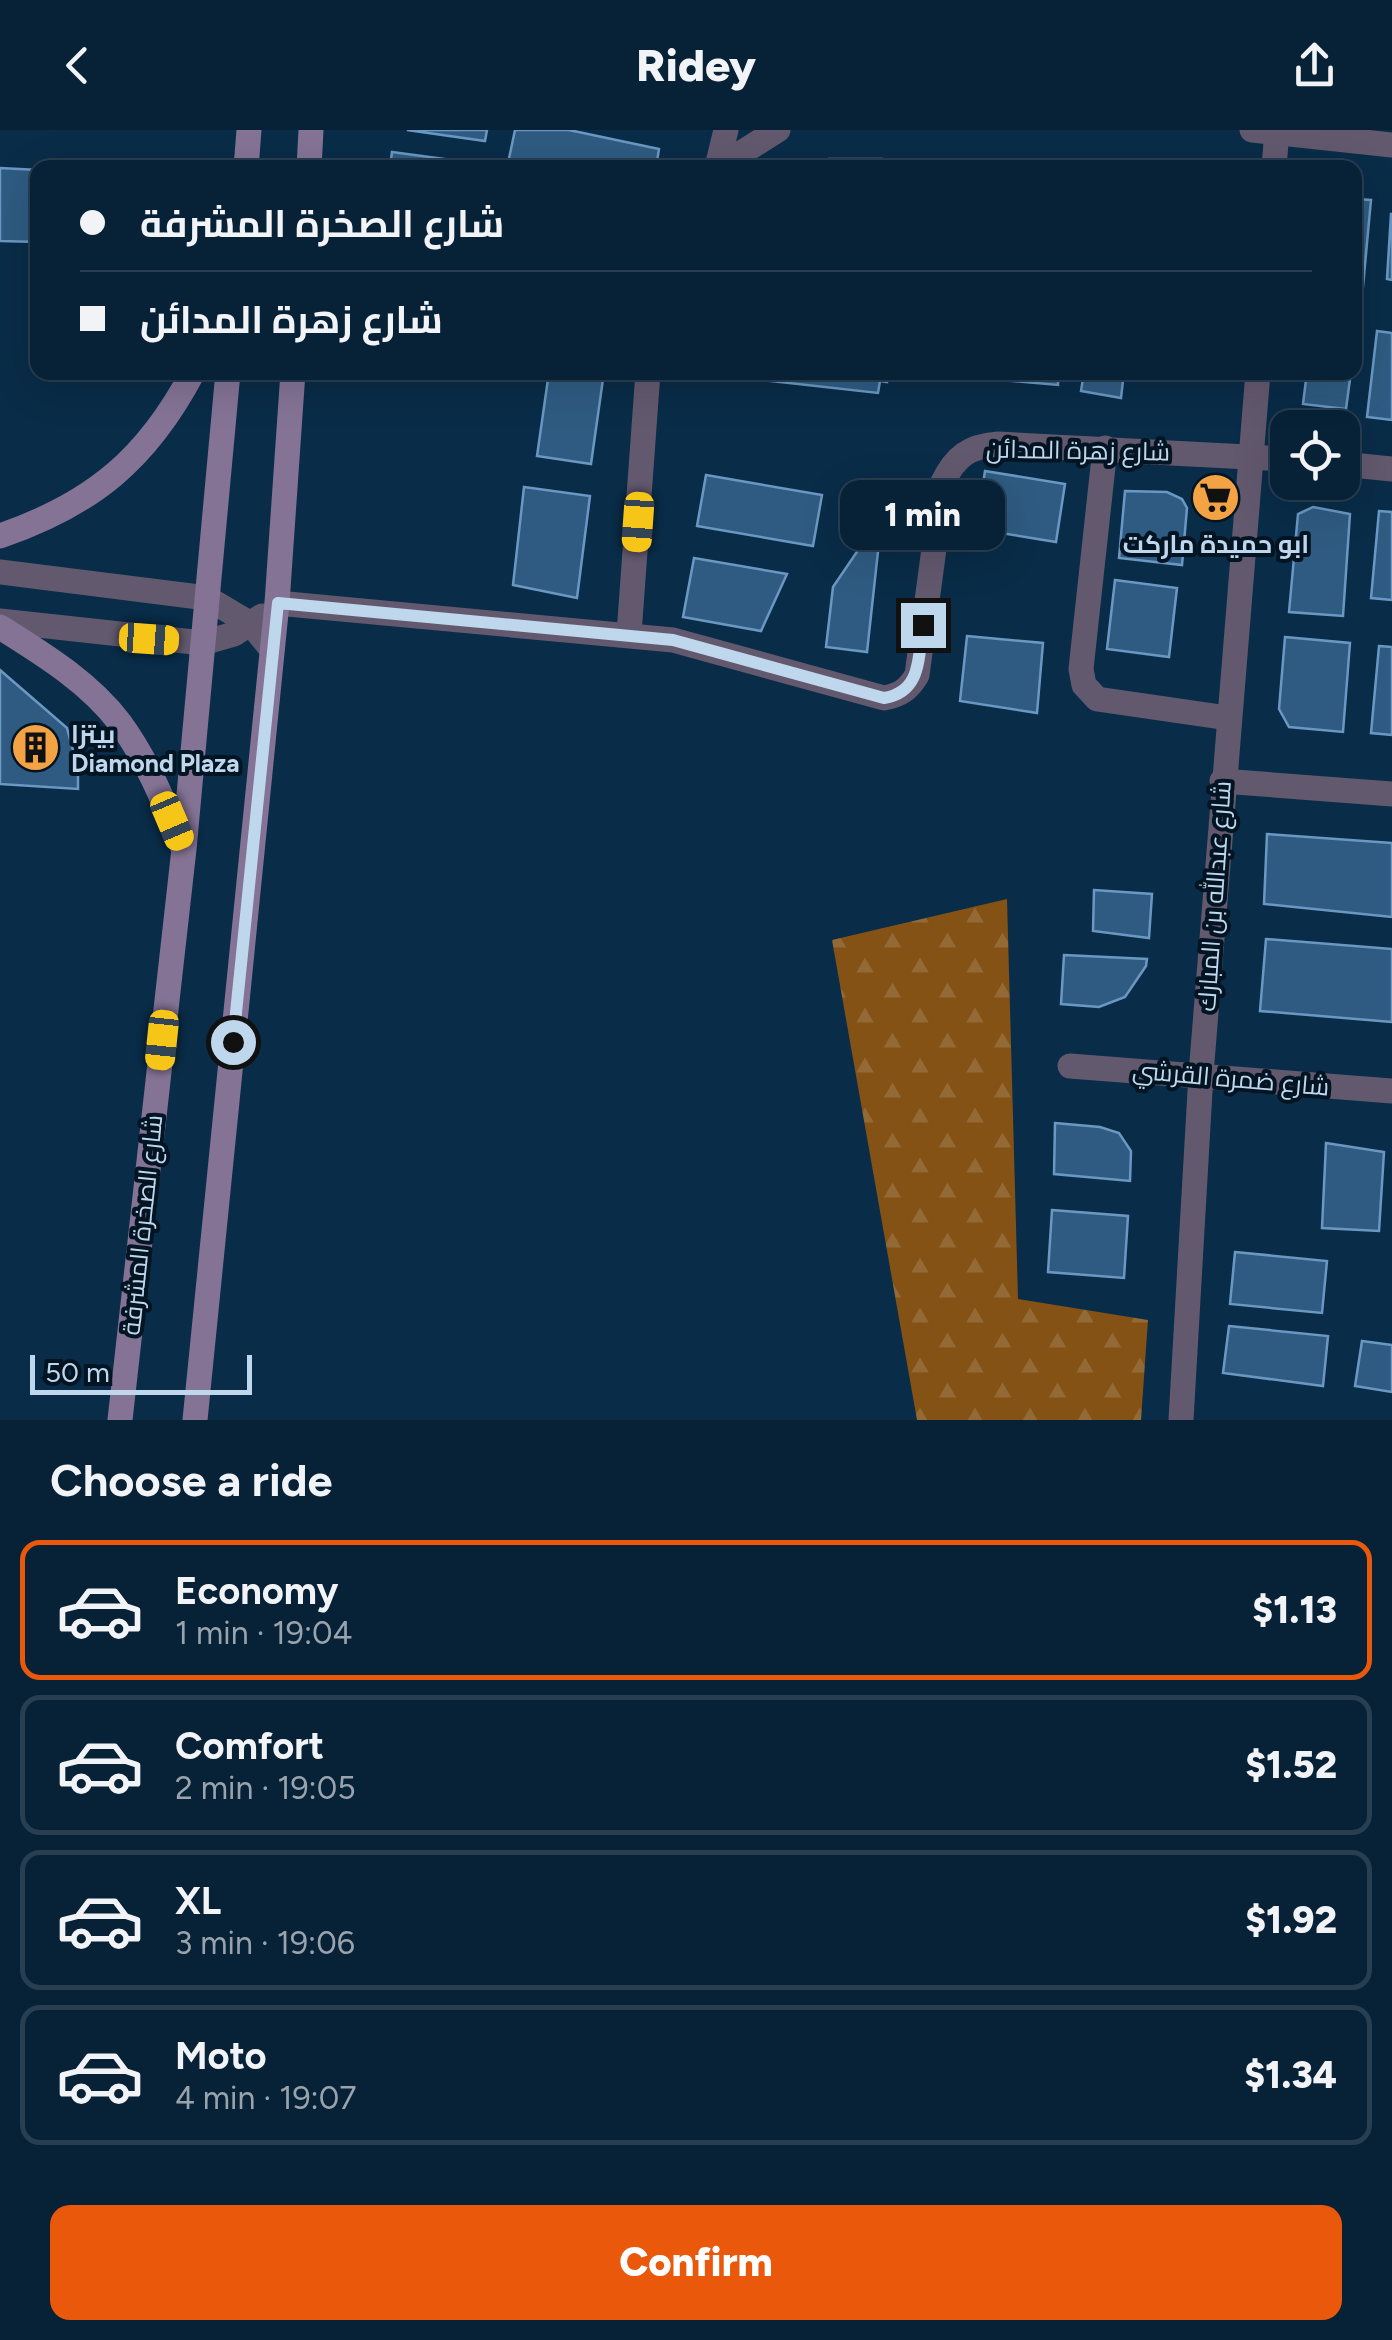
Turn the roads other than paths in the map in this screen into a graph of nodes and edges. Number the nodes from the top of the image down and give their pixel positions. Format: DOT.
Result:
graph roads {
  1 [pos="249,130"];
  2 [pos="312,130"];
  3 [pos="726,130"];
  4 [pos="778,130"];
  5 [pos="1269,131"];
  6 [pos="1392,145"];
  7 [pos="247,160"];
  8 [pos="309,160"];
  9 [pos="719,160"];
  10 [pos="729,160"];
  11 [pos="1273,160"];
  12 [pos="189,380"];
  13 [pos="227,380"];
  14 [pos="293,380"];
  15 [pos="647,380"];
  16 [pos="1257,380"];
  17 [pos="1105,448"];
  18 [pos="1251,455"];
  19 [pos="1270,457"];
  20 [pos="1360,466"];
  21 [pos="1392,469"];
  22 [pos="0,536"];
  23 [pos="0,572"];
  24 [pos="207,598"];
  25 [pos="278,603"];
  26 [pos="0,624"];
  27 [pos="250,624"];
  28 [pos="630,634"];
  29 [pos="203,643"];
  30 [pos="272,650"];
  31 [pos="1228,718"];
  32 [pos="1222,781"];
  33 [pos="1392,794"];
  34 [pos="184,850"];
  35 [pos="1070,1066"];
  36 [pos="1201,1074"];
  37 [pos="1392,1091"];
  38 [pos="120,1420"];
  39 [pos="195,1420"];
  40 [pos="1181,1420"];
  1 -- 7 [label="main road"];
  2 -- 8 [label="main road"];
  3 -- 9 [label="street"];
  4 -- 10 [label="street"];
  5 -- 6 [label="street"];
  5 -- 11 [label="street"];
  12 -- 22 [label="main road"];
  13 -- 24 [label="main road, شارع الصخرة المشرفة"];
  14 -- 25 [label="main road"];
  15 -- 28 [label="street"];
  16 -- 18 [label="street, شارع عبدالله بن المبارك"];
  17 -- 18 [label="street, شارع زهرة المدائن"];
  17 -- 28 [label="street, شارع زهرة المدائن"];
  17 -- 31 [label="street"];
  18 -- 19 [label="street, شارع زهرة المدائن"];
  18 -- 31 [label="street, شارع عبدالله بن المبارك"];
  20 -- 21 [label="street"];
  23 -- 24 [label="street"];
  24 -- 27 [label="street"];
  24 -- 29 [label="main road, شارع الصخرة المشرفة"];
  25 -- 27 [label="street"];
  25 -- 28 [label="street, شارع زهرة المدائن"];
  25 -- 30 [label="main road"];
  26 -- 29 [label="street"];
  26 -- 34 [label="main road"];
  27 -- 29 [label="street"];
  27 -- 30 [label="street"];
  29 -- 34 [label="main road, شارع الصخرة المشرفة"];
  30 -- 39 [label="main road"];
  31 -- 32 [label="street, شارع عبدالله بن المبارك"];
  32 -- 33 [label="street"];
  32 -- 36 [label="street, شارع عبدالله بن المبارك"];
  34 -- 38 [label="main road, شارع الصخرة المشرفة"];
  35 -- 36 [label="street, شارع ضمرة القرشي"];
  36 -- 37 [label="street, شارع ضمرة القرشي"];
  36 -- 40 [label="street, شارع عبدالله بن المبارك"];
}
